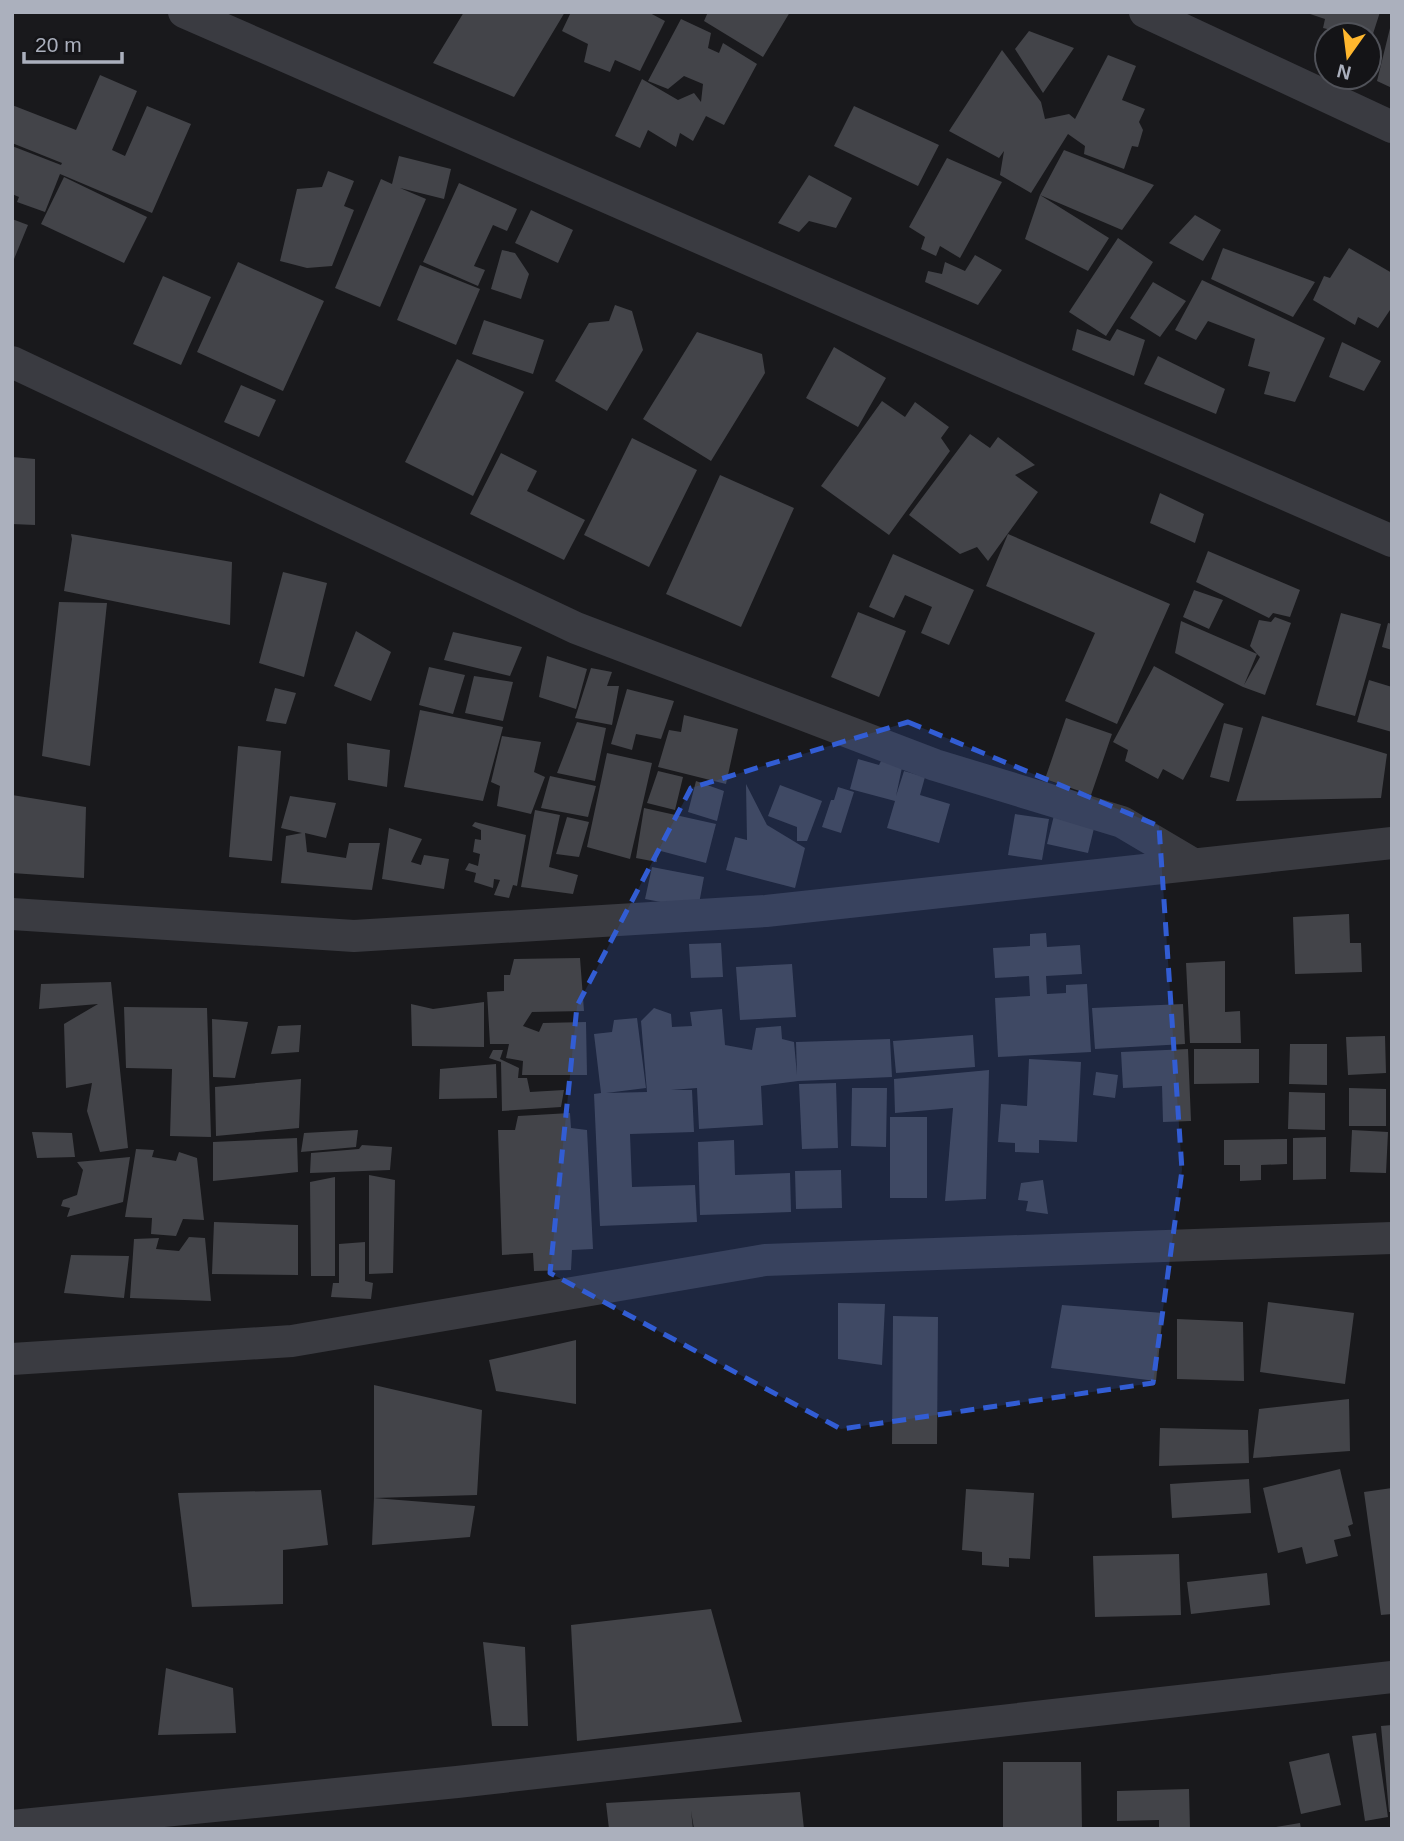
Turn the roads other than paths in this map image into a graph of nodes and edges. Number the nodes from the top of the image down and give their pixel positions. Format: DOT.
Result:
graph roads {
  1 [pos="184,12"];
  2 [pos="1145,12"];
  3 [pos="1392,127"];
  4 [pos="12,362"];
  5 [pos="1392,541"];
  6 [pos="1392,843"];
  7 [pos="1193,864"];
  8 [pos="12,914"];
  9 [pos="1392,1238"];
  10 [pos="12,1359"];
  11 [pos="1392,1677"];
  12 [pos="12,1826"];
  1 -- 5 [label="street"];
  2 -- 3 [label="street"];
  4 -- 7 [label="street"];
  6 -- 7 [label="street"];
  7 -- 8 [label="street"];
  9 -- 10 [label="street"];
  11 -- 12 [label="street"];
}
